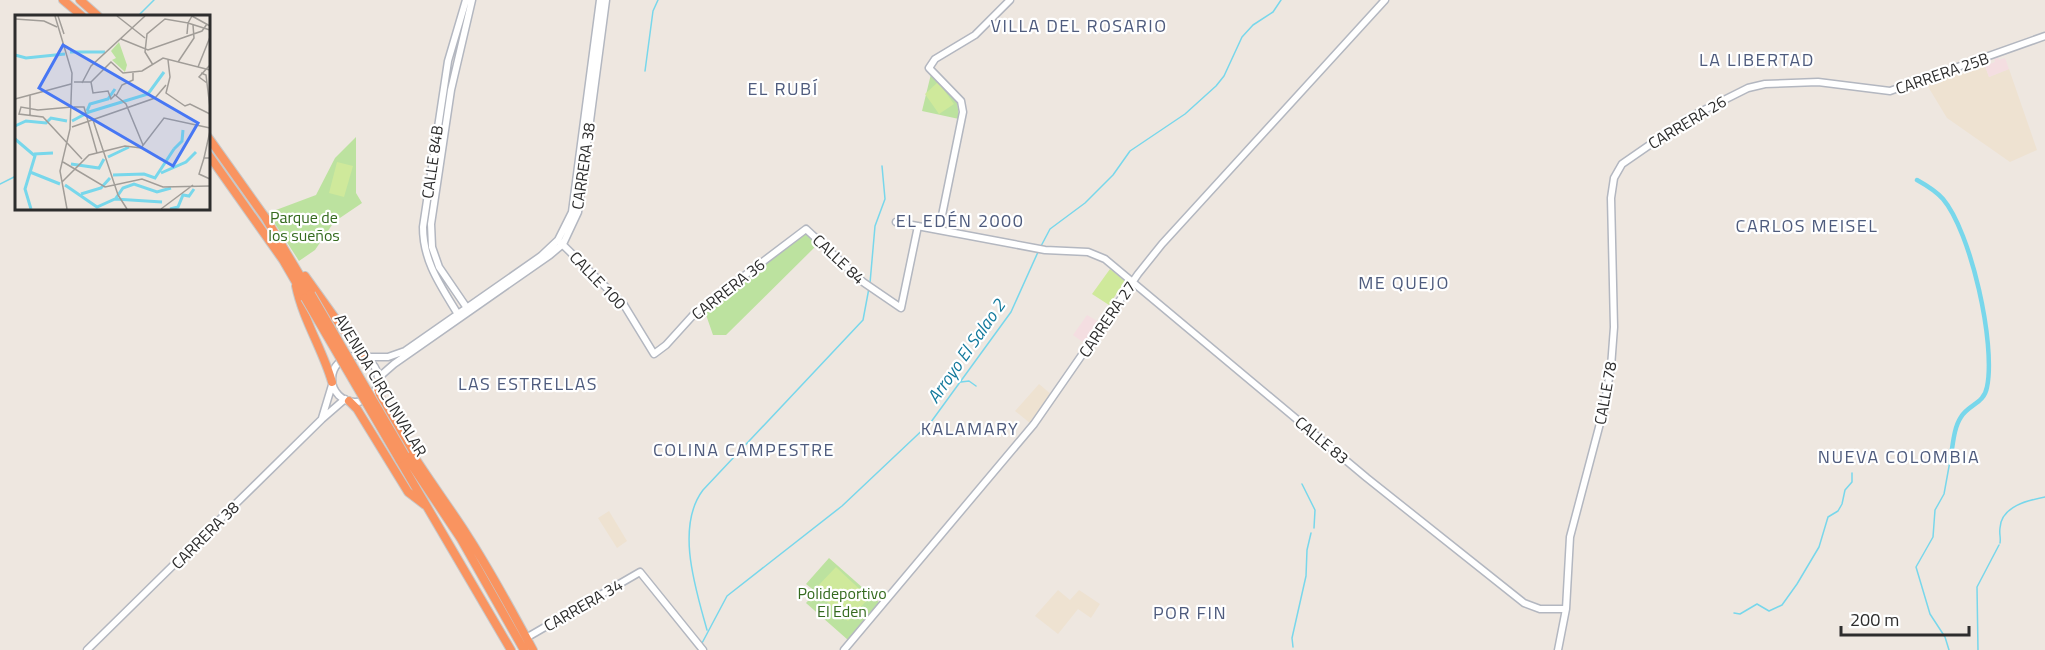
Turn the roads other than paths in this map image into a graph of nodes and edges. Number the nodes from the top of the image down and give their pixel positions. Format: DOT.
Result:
graph roads {
  1 [pos="63,0"];
  2 [pos="80,0"];
  3 [pos="466,0"];
  4 [pos="472,0"];
  5 [pos="600,0"];
  6 [pos="606,0"];
  7 [pos="1010,0"];
  8 [pos="1385,0"];
  9 [pos="81,15"];
  10 [pos="97,15"];
  11 [pos="2045,36"];
  12 [pos="440,66"];
  13 [pos="446,79"];
  14 [pos="1765,84"];
  15 [pos="210,139"];
  16 [pos="210,157"];
  17 [pos="1616,173"];
  18 [pos="896,222"];
  19 [pos="918,226"];
  20 [pos="806,229"];
  21 [pos="939,230"];
  22 [pos="560,242"];
  23 [pos="298,270"];
  24 [pos="294,279"];
  25 [pos="1132,282"];
  26 [pos="308,296"];
  27 [pos="468,309"];
  28 [pos="459,316"];
  29 [pos="654,354"];
  30 [pos="363,357"];
  31 [pos="378,380"];
  32 [pos="332,382"];
  33 [pos="347,400"];
  34 [pos="322,419"];
  35 [pos="402,457"];
  36 [pos="420,467"];
  37 [pos="424,482"];
  38 [pos="428,507"];
  39 [pos="1566,609"];
  40 [pos="526,638"];
  41 [pos="87,650"];
  42 [pos="511,650"];
  43 [pos="524,650"];
  44 [pos="533,650"];
  45 [pos="703,650"];
  46 [pos="844,650"];
  47 [pos="1558,650"];
  1 -- 9 [label="highway"];
  2 -- 10 [label="highway"];
  3 -- 13 [label="street, CALLE 84B"];
  4 -- 27 [label="street, CALLE 84B"];
  5 -- 22 [label="street, CARRERA 38"];
  6 -- 22 [label="street, CARRERA 38"];
  7 -- 21 [label="street"];
  8 -- 25 [label="street, CARRERA 27"];
  11 -- 14 [label="street, CARRERA 25B"];
  12 -- 13 [label="street"];
  13 -- 28 [label="street, CALLE 84B"];
  14 -- 17 [label="street, CARRERA 26"];
  15 -- 23 [label="highway, AVENIDA CIRCUNVALAR"];
  16 -- 24 [label="highway, AVENIDA CIRCUNVALAR"];
  17 -- 39 [label="street, CALLE 78"];
  18 -- 19 [label="street"];
  19 -- 20 [label="street, CALLE 84"];
  19 -- 21 [label="street"];
  20 -- 29 [label="street, CARRERA 36"];
  21 -- 25 [label="street, CALLE 83"];
  22 -- 27 [label="street, CARRERA 38"];
  22 -- 29 [label="street, CALLE 100"];
  23 -- 26 [label="highway, AVENIDA CIRCUNVALAR"];
  23 -- 30 [label="highway"];
  24 -- 26 [label="highway, AVENIDA CIRCUNVALAR"];
  24 -- 32 [label="highway"];
  25 -- 39 [label="street, CALLE 83"];
  25 -- 46 [label="street, CARRERA 27"];
  26 -- 35 [label="highway, AVENIDA CIRCUNVALAR, bridge"];
  27 -- 28 [label="street, CARRERA 38"];
  28 -- 30 [label="street, CARRERA 38"];
  28 -- 31 [label="street, CARRERA 38"];
  30 -- 31 [label="street"];
  30 -- 32 [label="street"];
  31 -- 33 [label="street"];
  31 -- 36 [label="highway"];
  32 -- 33 [label="street"];
  32 -- 34 [label="street"];
  33 -- 34 [label="street, CARRERA 38"];
  33 -- 38 [label="highway"];
  34 -- 41 [label="street, CARRERA 38"];
  35 -- 37 [label="highway, AVENIDA CIRCUNVALAR"];
  35 -- 38 [label="highway, AVENIDA CIRCUNVALAR"];
  36 -- 37 [label="highway"];
  36 -- 40 [label="highway"];
  37 -- 43 [label="highway, AVENIDA CIRCUNVALAR"];
  38 -- 42 [label="highway, AVENIDA CIRCUNVALAR"];
  39 -- 47 [label="street, CALLE 78"];
  40 -- 44 [label="highway"];
  40 -- 45 [label="street, CARRERA 34"];
}
